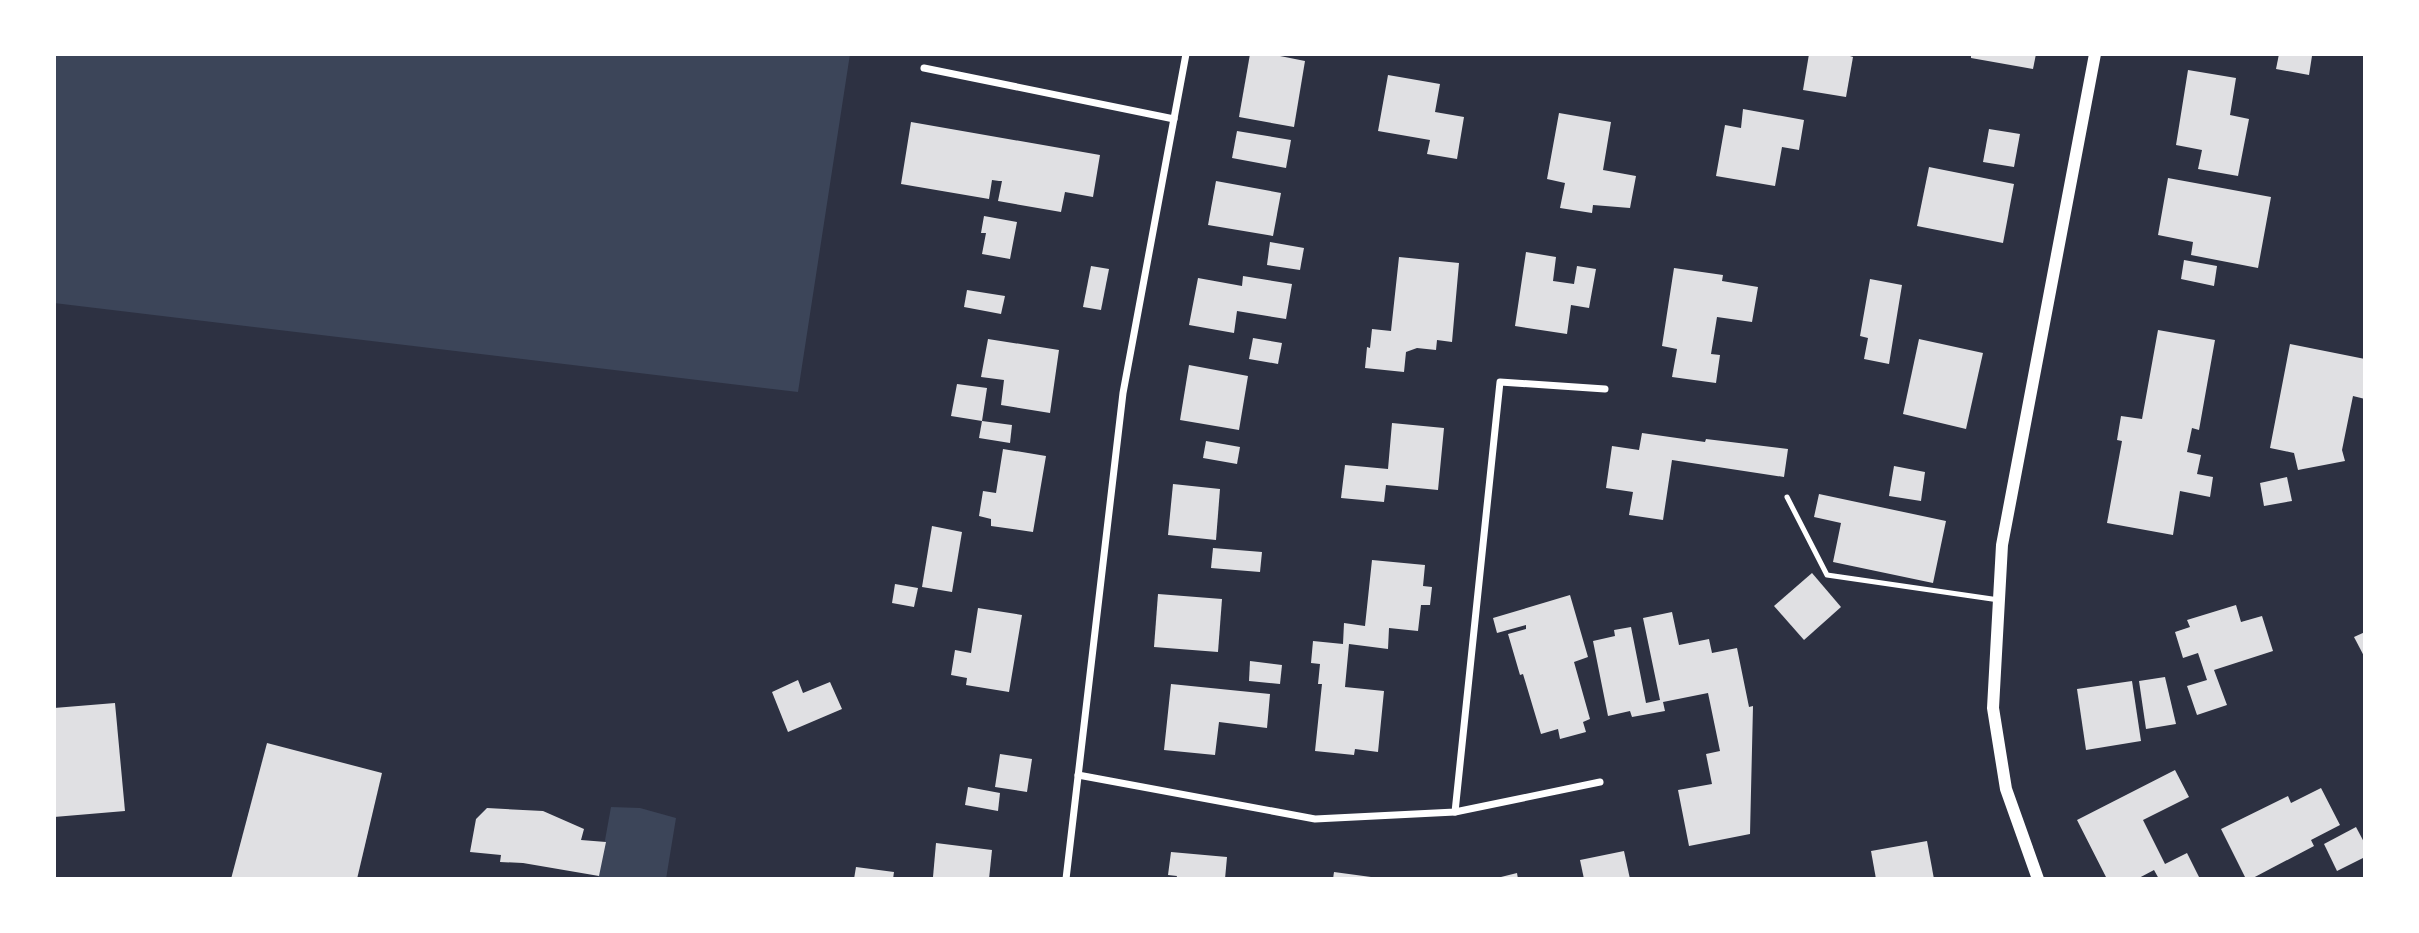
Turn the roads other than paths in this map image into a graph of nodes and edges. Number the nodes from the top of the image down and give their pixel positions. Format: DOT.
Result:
graph roads {
  1 [pos="1186,54"];
  2 [pos="2095,54"];
  3 [pos="924,68"];
  4 [pos="1174,118"];
  5 [pos="1605,389"];
  6 [pos="1787,496"];
  7 [pos="1999,600"];
  8 [pos="1078,775"];
  9 [pos="1600,782"];
  10 [pos="1455,812"];
  11 [pos="1066,879"];
  12 [pos="2038,879"];
  1 -- 4 [label="street"];
  2 -- 7 [label="street"];
  3 -- 4 [label="street"];
  4 -- 8 [label="street"];
  5 -- 10 [label="street"];
  6 -- 7 [label="lane"];
  7 -- 12 [label="street"];
  8 -- 10 [label="street"];
  8 -- 11 [label="street"];
  9 -- 10 [label="street"];
}
